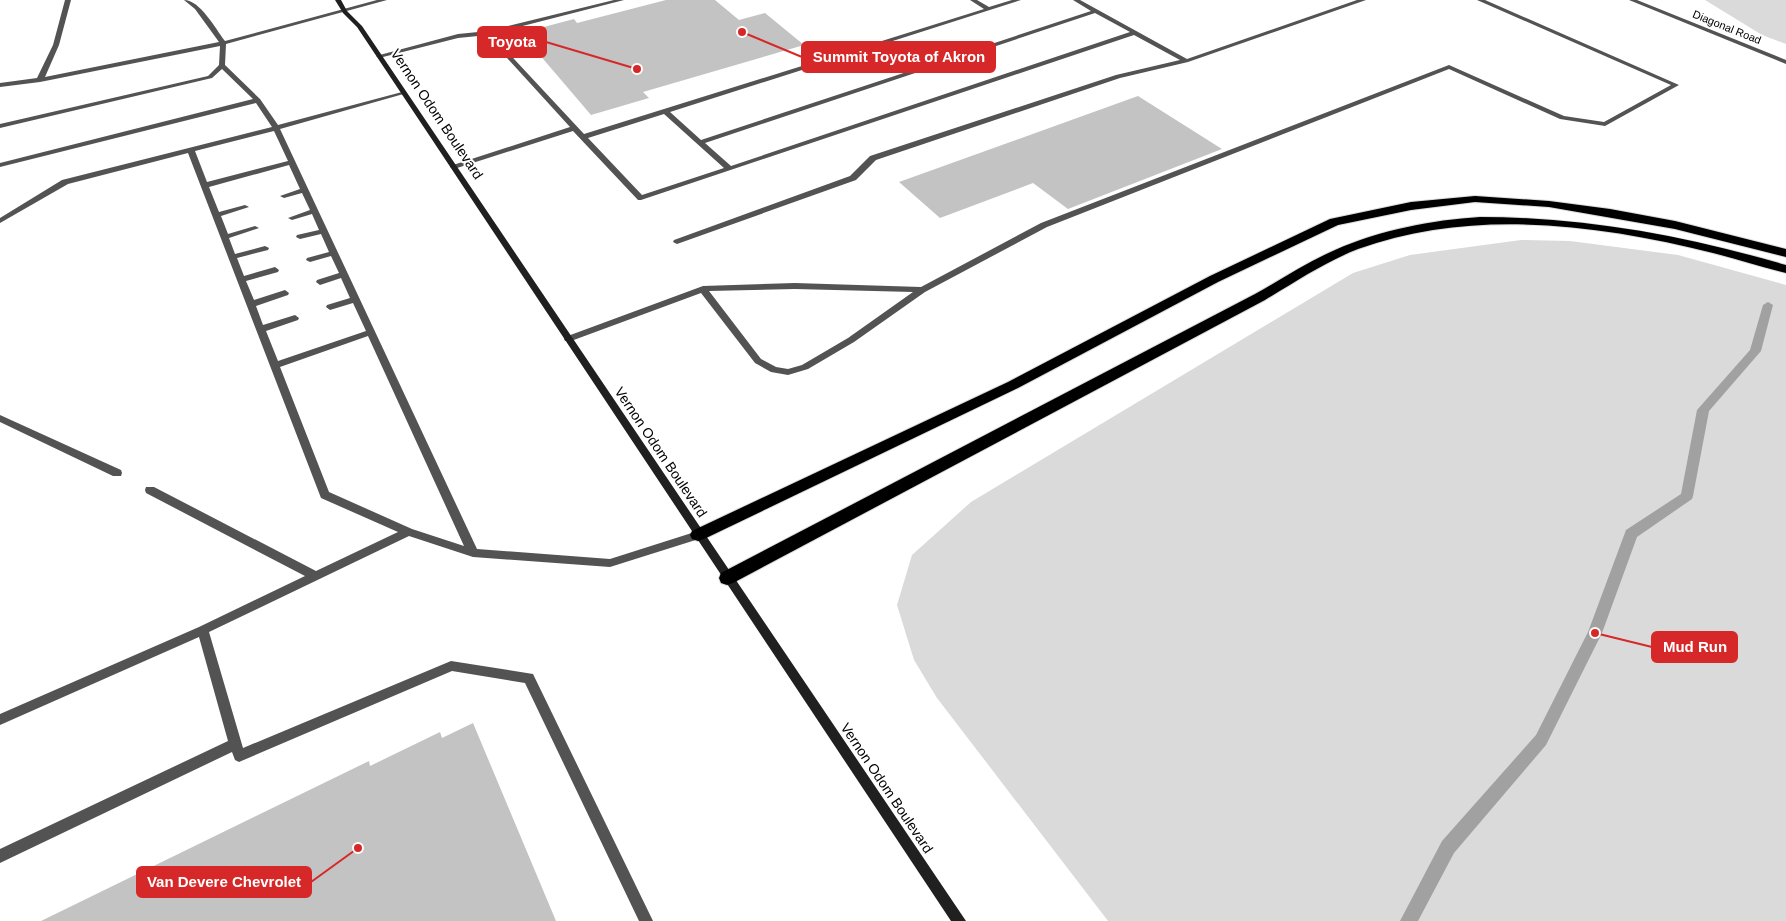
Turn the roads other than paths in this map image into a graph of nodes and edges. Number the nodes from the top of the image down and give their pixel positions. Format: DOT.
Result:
graph roads {
  1 [pos="68,0"];
  2 [pos="187,0"];
  3 [pos="338,0"];
  4 [pos="384,0"];
  5 [pos="621,0"];
  6 [pos="973,0"];
  7 [pos="1018,0"];
  8 [pos="1076,0"];
  9 [pos="1363,0"];
  10 [pos="1480,0"];
  11 [pos="1632,0"];
  12 [pos="988,9"];
  13 [pos="1096,11"];
  14 [pos="345,12"];
  15 [pos="1134,33"];
  16 [pos="222,43"];
  17 [pos="500,47"];
  18 [pos="379,56"];
  19 [pos="1186,62"];
  20 [pos="1786,62"];
  21 [pos="222,65"];
  22 [pos="40,80"];
  23 [pos="0,85"];
  24 [pos="404,93"];
  25 [pos="258,100"];
  26 [pos="665,111"];
  27 [pos="0,126"];
  28 [pos="276,128"];
  29 [pos="575,128"];
  30 [pos="583,137"];
  31 [pos="701,142"];
  32 [pos="191,150"];
  33 [pos="292,162"];
  34 [pos="0,164"];
  35 [pos="454,166"];
  36 [pos="729,168"];
  37 [pos="206,185"];
  38 [pos="304,190"];
  39 [pos="284,196"];
  40 [pos="245,207"];
  41 [pos="315,211"];
  42 [pos="217,215"];
  43 [pos="292,218"];
  44 [pos="0,221"];
  45 [pos="255,228"];
  46 [pos="324,231"];
  47 [pos="225,237"];
  48 [pos="300,237"];
  49 [pos="677,242"];
  50 [pos="265,248"];
  51 [pos="334,253"];
  52 [pos="1786,253"];
  53 [pos="233,257"];
  54 [pos="310,260"];
  55 [pos="1786,269"];
  56 [pos="274,270"];
  57 [pos="343,275"];
  58 [pos="241,280"];
  59 [pos="320,282"];
  60 [pos="703,289"];
  61 [pos="922,290"];
  62 [pos="285,293"];
  63 [pos="355,299"];
  64 [pos="252,304"];
  65 [pos="330,307"];
  66 [pos="295,318"];
  67 [pos="261,330"];
  68 [pos="371,332"];
  69 [pos="568,339"];
  70 [pos="276,365"];
  71 [pos="0,418"];
  72 [pos="116,473"];
  73 [pos="150,490"];
  74 [pos="408,532"];
  75 [pos="698,535"];
  76 [pos="473,553"];
  77 [pos="315,576"];
  78 [pos="727,578"];
  79 [pos="204,630"];
  80 [pos="0,720"];
  81 [pos="235,744"];
  82 [pos="0,856"];
  83 [pos="646,921"];
  84 [pos="959,921"];
  1 -- 22 [label="street"];
  2 -- 16 [label="street"];
  3 -- 14 [label="main road, Vernon Odom Boulevard"];
  4 -- 14 [label="street"];
  5 -- 18 [label="street"];
  6 -- 12 [label="street"];
  7 -- 12 [label="street"];
  8 -- 13 [label="street"];
  9 -- 19 [label="street"];
  10 -- 61 [label="street"];
  11 -- 20 [label="street, Diagonal Road"];
  12 -- 26 [label="street"];
  13 -- 15 [label="street"];
  13 -- 31 [label="street"];
  14 -- 16 [label="street"];
  14 -- 18 [label="main road, Vernon Odom Boulevard"];
  15 -- 19 [label="street"];
  15 -- 36 [label="street"];
  16 -- 21 [label="street"];
  16 -- 22 [label="street"];
  17 -- 29 [label="street"];
  18 -- 24 [label="main road, Vernon Odom Boulevard"];
  19 -- 49 [label="street"];
  21 -- 25 [label="street"];
  21 -- 27 [label="street"];
  22 -- 23 [label="street"];
  24 -- 28 [label="street"];
  24 -- 35 [label="main road, Vernon Odom Boulevard"];
  25 -- 28 [label="street"];
  25 -- 34 [label="street"];
  26 -- 30 [label="street"];
  26 -- 31 [label="street"];
  28 -- 32 [label="street"];
  28 -- 33 [label="street"];
  29 -- 30 [label="street"];
  29 -- 35 [label="street"];
  30 -- 36 [label="street"];
  31 -- 36 [label="street"];
  32 -- 37 [label="street"];
  32 -- 44 [label="street"];
  33 -- 37 [label="street"];
  33 -- 38 [label="street"];
  35 -- 69 [label="main road, Vernon Odom Boulevard"];
  37 -- 42 [label="street"];
  38 -- 39 [label="street"];
  38 -- 41 [label="street"];
  40 -- 42 [label="street"];
  41 -- 43 [label="street"];
  41 -- 46 [label="street"];
  42 -- 47 [label="street"];
  45 -- 47 [label="street"];
  46 -- 48 [label="street"];
  46 -- 51 [label="street"];
  47 -- 53 [label="street"];
  50 -- 53 [label="street"];
  51 -- 54 [label="street"];
  51 -- 57 [label="street"];
  52 -- 75 [label="highway"];
  53 -- 58 [label="street"];
  55 -- 78 [label="highway"];
  56 -- 58 [label="street"];
  57 -- 59 [label="street"];
  57 -- 63 [label="street"];
  58 -- 64 [label="street"];
  60 -- 61 [label="street"];
  60 -- 61 [label="street"];
  60 -- 69 [label="street"];
  62 -- 64 [label="street"];
  63 -- 65 [label="street"];
  63 -- 68 [label="street"];
  64 -- 67 [label="street"];
  66 -- 67 [label="street"];
  67 -- 70 [label="street"];
  68 -- 70 [label="street"];
  68 -- 76 [label="street"];
  69 -- 75 [label="main road, Vernon Odom Boulevard"];
  70 -- 74 [label="street"];
  71 -- 72 [label="street"];
  73 -- 77 [label="street"];
  74 -- 76 [label="street"];
  74 -- 77 [label="street"];
  75 -- 76 [label="street"];
  75 -- 78 [label="main road, Vernon Odom Boulevard"];
  77 -- 79 [label="street"];
  78 -- 84 [label="main road, Vernon Odom Boulevard"];
  79 -- 80 [label="street"];
  79 -- 81 [label="street"];
  81 -- 82 [label="street"];
  81 -- 83 [label="street"];
}
